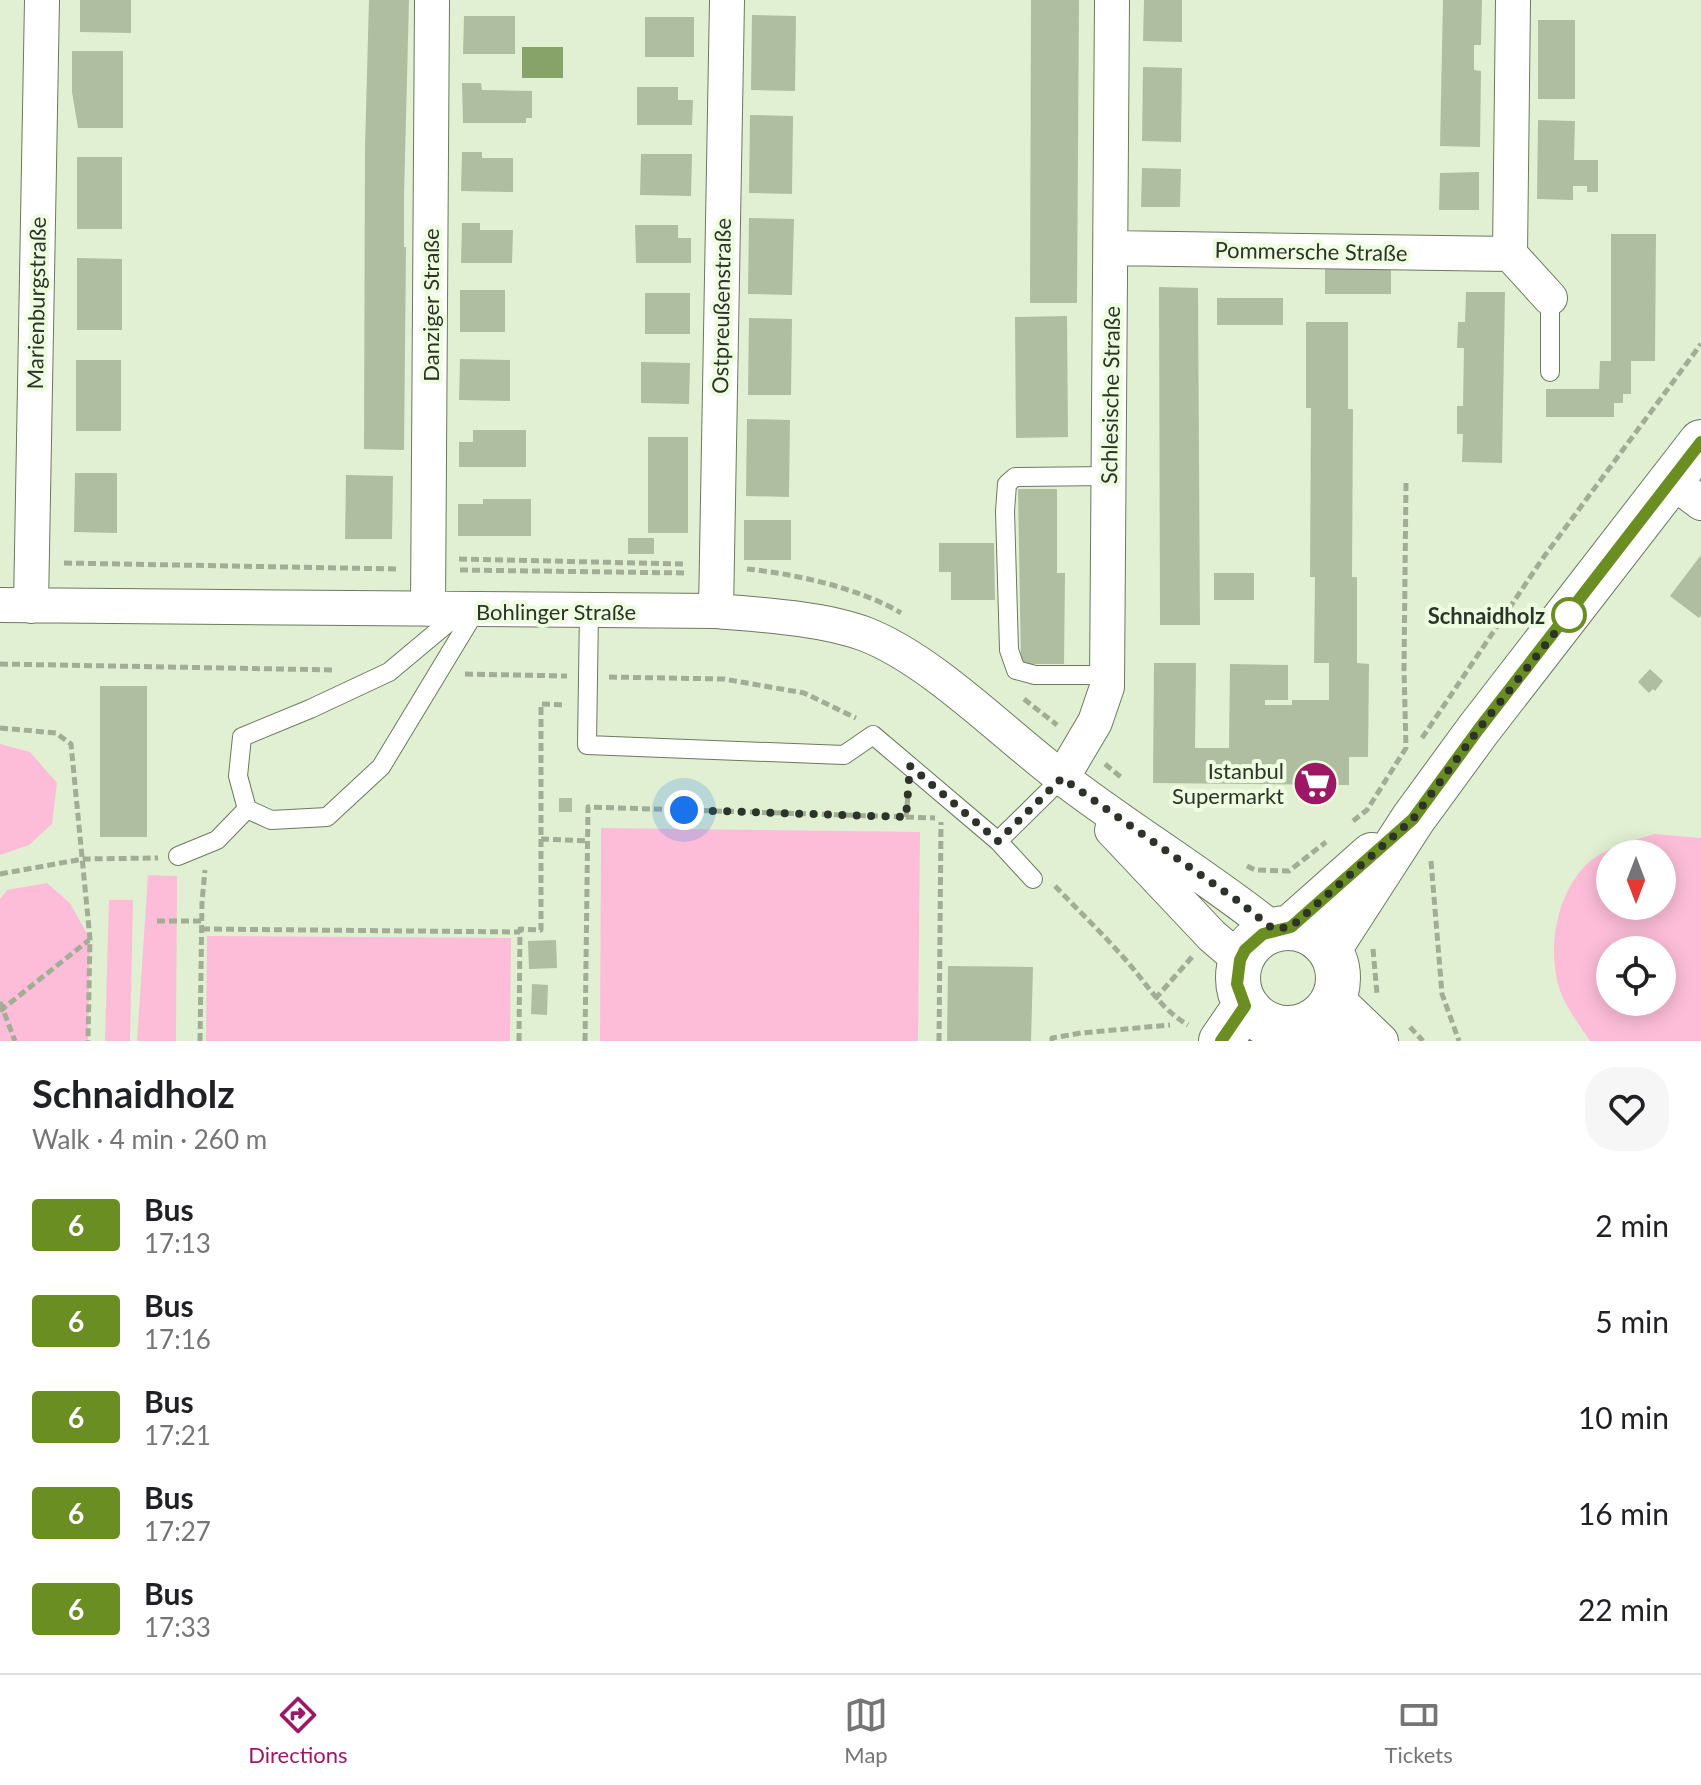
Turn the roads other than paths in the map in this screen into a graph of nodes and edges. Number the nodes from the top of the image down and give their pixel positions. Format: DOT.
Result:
graph roads {
  1 [pos="42,0"];
  2 [pos="432,0"];
  3 [pos="727,0"];
  4 [pos="1112,0"];
  5 [pos="1513,0"];
  6 [pos="1111,248"];
  7 [pos="1510,254"];
  8 [pos="1550,298"];
  9 [pos="1550,372"];
  10 [pos="1701,442"];
  11 [pos="1109,476"];
  12 [pos="1687,492"];
  13 [pos="16,606"];
  14 [pos="428,609"];
  15 [pos="470,610"];
  16 [pos="589,611"];
  17 [pos="716,611"];
  18 [pos="1107,675"];
  19 [pos="1062,778"];
  20 [pos="247,809"];
  21 [pos="1413,819"];
  22 [pos="998,841"];
  23 [pos="178,856"];
  24 [pos="1033,879"];
  25 [pos="1282,928"];
  26 [pos="1329,949"];
  27 [pos="1240,960"];
  28 [pos="1284,1025"];
  29 [pos="1381,1041"];
  1 -- 13 [label="street, Marienburgstraße"];
  2 -- 14 [label="street, Danziger Straße"];
  3 -- 17 [label="street, Ostpreußenstraße"];
  4 -- 6 [label="street, Schlesische Straße"];
  5 -- 7 [label="street"];
  6 -- 7 [label="street, Pommersche Straße"];
  6 -- 11 [label="street, Schlesische Straße"];
  7 -- 8 [label="street"];
  8 -- 9 [label="lane"];
  10 -- 12 [label="street"];
  11 -- 18 [label="street, Schlesische Straße"];
  11 -- 18 [label="lane"];
  12 -- 21 [label="street"];
  13 -- 14 [label="street, Bohlinger Straße"];
  14 -- 15 [label="street, Bohlinger Straße"];
  15 -- 16 [label="street, Bohlinger Straße"];
  15 -- 20 [label="lane"];
  15 -- 20 [label="lane"];
  16 -- 17 [label="street, Bohlinger Straße"];
  16 -- 22 [label="lane"];
  17 -- 19 [label="street, Bohlinger Straße"];
  18 -- 19 [label="street, Schlesische Straße"];
  19 -- 22 [label="lane"];
  19 -- 25 [label="street, Bohlinger Straße"];
  19 -- 27 [label="street, Bohlinger Straße"];
  20 -- 23 [label="lane"];
  21 -- 25 [label="street"];
  21 -- 26 [label="street"];
  22 -- 24 [label="lane"];
  25 -- 26 [label="street"];
  25 -- 27 [label="street"];
  26 -- 28 [label="street"];
  27 -- 28 [label="street"];
  28 -- 29 [label="street"];
}
